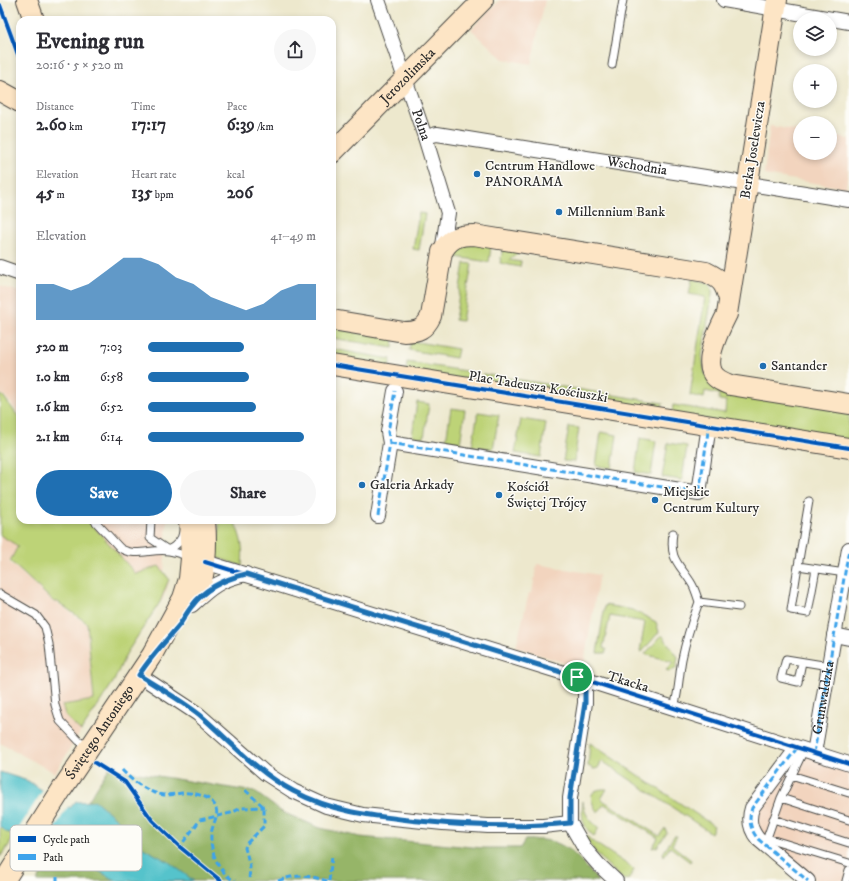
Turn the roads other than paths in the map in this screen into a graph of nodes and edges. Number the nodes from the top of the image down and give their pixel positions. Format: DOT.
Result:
graph roads {
  1 [pos="27,0"];
  2 [pos="378,0"];
  3 [pos="483,0"];
  4 [pos="623,0"];
  5 [pos="724,0"];
  6 [pos="776,4"];
  7 [pos="33,16"];
  8 [pos="849,22"];
  9 [pos="612,65"];
  10 [pos="405,79"];
  11 [pos="16,89"];
  12 [pos="0,91"];
  13 [pos="16,93"];
  14 [pos="16,100"];
  15 [pos="425,137"];
  16 [pos="336,149"];
  17 [pos="748,183"];
  18 [pos="849,200"];
  19 [pos="442,252"];
  20 [pos="0,267"];
  21 [pos="16,273"];
  22 [pos="729,299"];
  23 [pos="336,321"];
  24 [pos="336,366"];
  25 [pos="395,391"];
  26 [pos="849,404"];
  27 [pos="709,425"];
  28 [pos="390,442"];
  29 [pos="849,448"];
  30 [pos="809,501"];
  31 [pos="378,516"];
  32 [pos="98,524"];
  33 [pos="150,524"];
  34 [pos="186,524"];
  35 [pos="205,524"];
  36 [pos="673,532"];
  37 [pos="849,549"];
  38 [pos="168,550"];
  39 [pos="198,560"];
  40 [pos="798,566"];
  41 [pos="816,569"];
  42 [pos="845,573"];
  43 [pos="246,574"];
  44 [pos="0,594"];
  45 [pos="699,602"];
  46 [pos="192,605"];
  47 [pos="739,607"];
  48 [pos="834,636"];
  49 [pos="849,638"];
  50 [pos="152,655"];
  51 [pos="802,662"];
  52 [pos="829,666"];
  53 [pos="139,675"];
  54 [pos="577,677"];
  55 [pos="674,708"];
  56 [pos="89,748"];
  57 [pos="805,750"];
  58 [pos="849,764"];
  59 [pos="791,775"];
  60 [pos="849,793"];
  61 [pos="781,798"];
  62 [pos="774,819"];
  63 [pos="849,820"];
  64 [pos="570,823"];
  65 [pos="39,825"];
  66 [pos="765,840"];
  67 [pos="849,843"];
  68 [pos="849,863"];
  69 [pos="849,870"];
  70 [pos="10,871"];
  71 [pos="4,881"];
  72 [pos="616,881"];
  73 [pos="808,881"];
  74 [pos="846,881"];
  1 -- 7 [label="street"];
  2 -- 10 [label="street, Polna"];
  3 -- 10 [label="street, Jerozolimska"];
  4 -- 9 [label="lane"];
  5 -- 6 [label="street"];
  6 -- 8 [label="street"];
  6 -- 17 [label="street, Berka Joselewicza"];
  10 -- 15 [label="street, Polna"];
  10 -- 16 [label="street, Jerozolimska"];
  11 -- 12 [label="street"];
  12 -- 13 [label="street"];
  12 -- 14 [label="street"];
  15 -- 17 [label="street, Wschodnia"];
  15 -- 19 [label="street, Polna"];
  17 -- 18 [label="street, Wschodnia"];
  17 -- 22 [label="street, Berka Joselewicza"];
  19 -- 22 [label="street"];
  19 -- 23 [label="street"];
  20 -- 21 [label="street"];
  22 -- 26 [label="street"];
  24 -- 27 [label="street, Plac Tadeusza Kościuszki"];
  25 -- 28 [label="street"];
  27 -- 28 [label="street"];
  27 -- 29 [label="street, Plac Tadeusza Kościuszki"];
  28 -- 31 [label="street"];
  30 -- 40 [label="lane"];
  32 -- 38 [label="lane"];
  33 -- 38 [label="lane"];
  34 -- 38 [label="lane"];
  34 -- 39 [label="street, Świętego Antoniego"];
  35 -- 39 [label="street, Świętego Antoniego"];
  36 -- 45 [label="lane"];
  37 -- 42 [label="street, Grunwaldzka"];
  38 -- 39 [label="lane"];
  39 -- 43 [label="street, Tkacka"];
  39 -- 46 [label="street, Świętego Antoniego"];
  39 -- 50 [label="street, Świętego Antoniego"];
  40 -- 41 [label="lane"];
  40 -- 41 [label="lane"];
  41 -- 42 [label="lane"];
  42 -- 48 [label="street, Grunwaldzka"];
  43 -- 46 [label="street"];
  43 -- 54 [label="street, Tkacka"];
  44 -- 56 [label="lane"];
  45 -- 47 [label="lane"];
  45 -- 55 [label="lane"];
  46 -- 50 [label="street, Świętego Antoniego"];
  48 -- 49 [label="street"];
  48 -- 52 [label="street, Grunwaldzka"];
  50 -- 53 [label="street, Świętego Antoniego"];
  51 -- 52 [label="lane"];
  52 -- 57 [label="street, Grunwaldzka"];
  53 -- 56 [label="street, Świętego Antoniego"];
  53 -- 64 [label="street"];
  54 -- 55 [label="street, Tkacka"];
  54 -- 64 [label="street"];
  55 -- 57 [label="street, Tkacka"];
  56 -- 65 [label="street, Świętego Antoniego"];
  57 -- 58 [label="street, Tkacka"];
  57 -- 59 [label="lane"];
  57 -- 66 [label="street"];
  59 -- 60 [label="lane"];
  59 -- 61 [label="lane"];
  61 -- 62 [label="lane"];
  61 -- 63 [label="lane"];
  62 -- 66 [label="lane"];
  62 -- 67 [label="lane"];
  64 -- 72 [label="street"];
  66 -- 68 [label="lane"];
  66 -- 73 [label="street"];
  69 -- 74 [label="lane"];
  70 -- 71 [label="street, Świętego Antoniego"];
}
